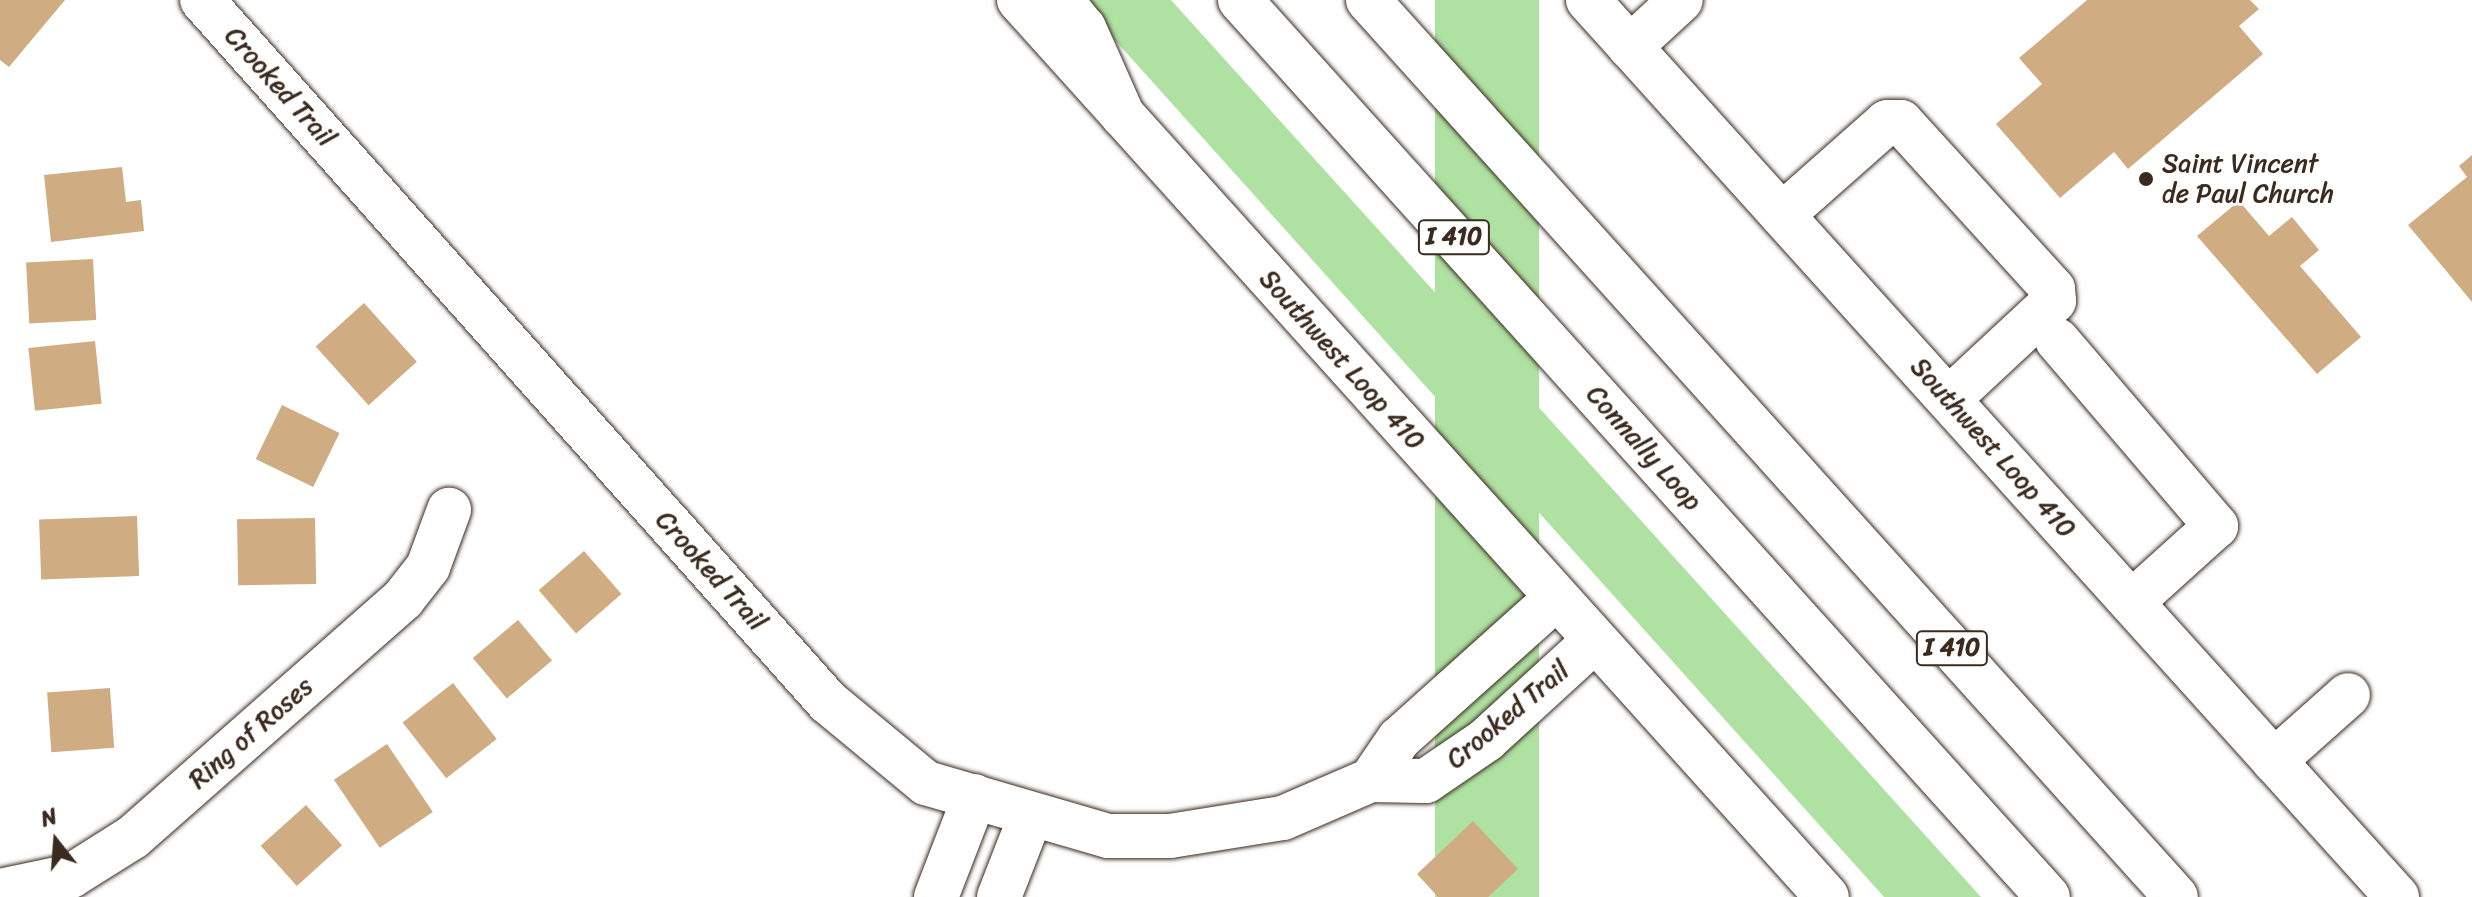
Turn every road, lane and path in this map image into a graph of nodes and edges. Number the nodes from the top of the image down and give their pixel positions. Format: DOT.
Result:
graph roads {
  1 [pos="202,0"];
  2 [pos="1019,0"];
  3 [pos="1061,0"];
  4 [pos="1240,0"];
  5 [pos="1368,0"];
  6 [pos="1588,0"];
  7 [pos="1681,0"];
  8 [pos="1630,47"];
  9 [pos="1123,116"];
  10 [pos="1782,215"];
  11 [pos="2057,340"];
  12 [pos="1949,399"];
  13 [pos="449,510"];
  14 [pos="1556,598"];
  15 [pos="2132,602"];
  16 [pos="1594,641"];
  17 [pos="2348,695"];
  18 [pos="2274,761"];
  19 [pos="1371,780"];
  20 [pos="975,796"];
  21 [pos="1031,815"];
  22 [pos="0,891"];
  23 [pos="936,897"];
  24 [pos="999,897"];
  25 [pos="1827,897"];
  26 [pos="2048,897"];
  27 [pos="2176,897"];
  28 [pos="2397,897"];
  1 -- 20 [label="main road, Crooked Trail"];
  2 -- 9 [label="main road, Southwest Loop 410"];
  3 -- 9 [label="main road"];
  4 -- 26 [label="main road, Connally Loop / I 410"];
  5 -- 27 [label="main road, I 410"];
  6 -- 8 [label="main road, Southwest Loop 410"];
  7 -- 8 [label="main road"];
  8 -- 10 [label="main road, Southwest Loop 410"];
  9 -- 14 [label="main road, Southwest Loop 410"];
  10 -- 12 [label="main road, Southwest Loop 410"];
  10 -- 12 [label="main road"];
  11 -- 15 [label="main road"];
  12 -- 15 [label="main road, Southwest Loop 410"];
  13 -- 22 [label="main road, Ring of Roses"];
  14 -- 16 [label="main road, Southwest Loop 410"];
  14 -- 19 [label="main road, Crooked Trail"];
  15 -- 18 [label="main road, Southwest Loop 410"];
  16 -- 19 [label="main road, Crooked Trail"];
  16 -- 25 [label="main road, Southwest Loop 410"];
  17 -- 18 [label="main road"];
  18 -- 28 [label="main road, Southwest Loop 410"];
  19 -- 21 [label="main road, Crooked Trail"];
  20 -- 21 [label="main road, Crooked Trail"];
  20 -- 23 [label="main road"];
  21 -- 24 [label="main road"];
}
